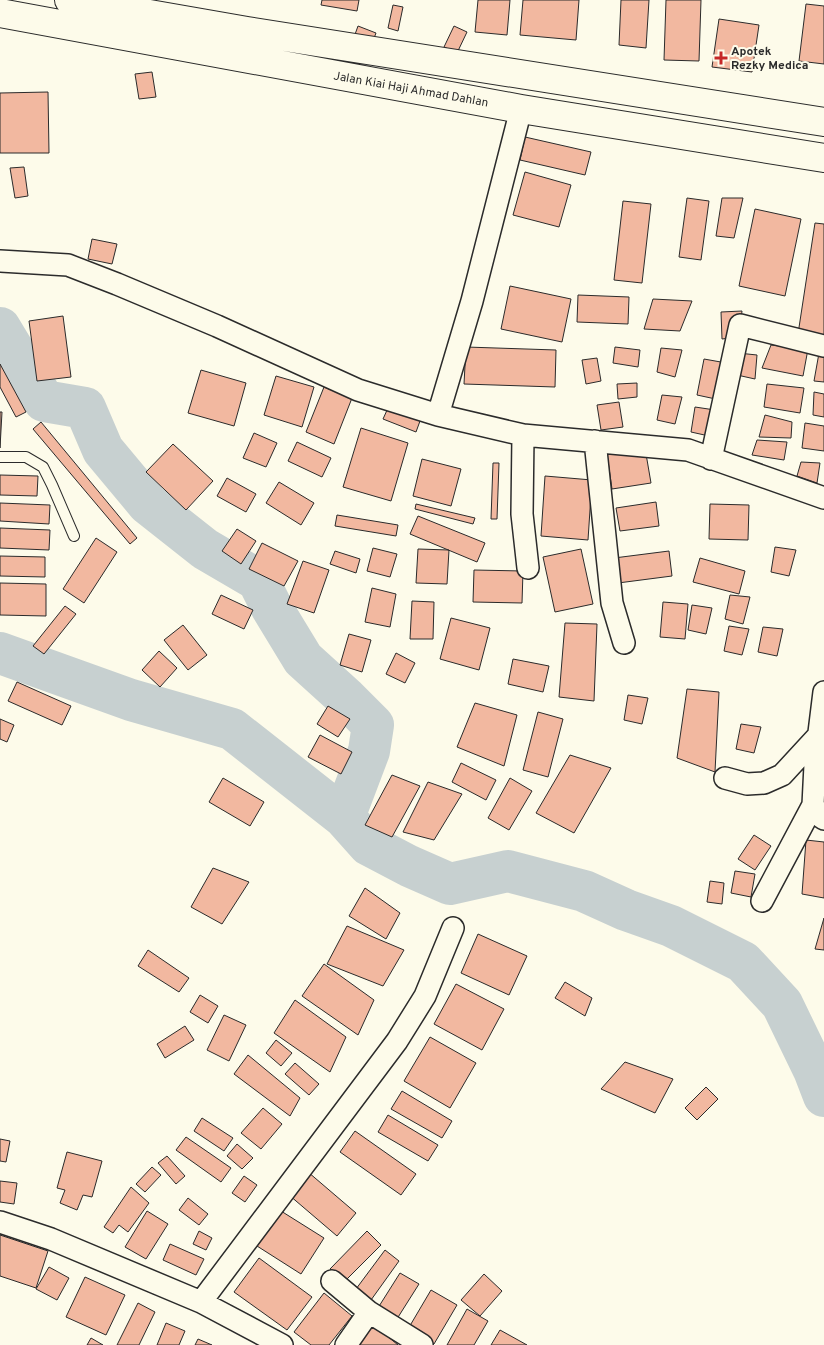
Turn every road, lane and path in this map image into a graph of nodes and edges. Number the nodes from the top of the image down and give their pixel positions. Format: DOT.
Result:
graph roads {
  1 [pos="69,0"];
  2 [pos="0,13"];
  3 [pos="521,109"];
  4 [pos="824,122"];
  5 [pos="824,158"];
  6 [pos="2,261"];
  7 [pos="824,346"];
  8 [pos="438,415"];
  9 [pos="522,435"];
  10 [pos="595,441"];
  11 [pos="0,457"];
  12 [pos="711,459"];
  13 [pos="824,498"];
  14 [pos="74,536"];
  15 [pos="528,568"];
  16 [pos="624,643"];
  17 [pos="824,692"];
  18 [pos="819,735"];
  19 [pos="725,778"];
  20 [pos="818,812"];
  21 [pos="762,901"];
  22 [pos="453,928"];
  23 [pos="0,1222"];
  24 [pos="332,1281"];
  25 [pos="201,1302"];
  26 [pos="369,1312"];
  27 [pos="282,1345"];
  28 [pos="346,1345"];
  29 [pos="422,1345"];
  1 -- 4 [label="main road"];
  2 -- 3 [label="main road, Jalan Kiai Haji Ahmad Dahlan"];
  3 -- 5 [label="main road, Jalan Kiai Haji Ahmad Dahlan"];
  3 -- 8 [label="street"];
  6 -- 8 [label="street"];
  7 -- 12 [label="street"];
  8 -- 9 [label="street"];
  9 -- 10 [label="street"];
  9 -- 15 [label="street"];
  10 -- 12 [label="street"];
  10 -- 16 [label="street"];
  11 -- 14 [label="lane"];
  12 -- 13 [label="street"];
  17 -- 18 [label="street"];
  18 -- 19 [label="street"];
  18 -- 20 [label="street"];
  20 -- 21 [label="street"];
  22 -- 25 [label="street"];
  23 -- 25 [label="street"];
  24 -- 26 [label="street"];
  25 -- 27 [label="street"];
  26 -- 28 [label="street"];
  26 -- 29 [label="street"];
}
